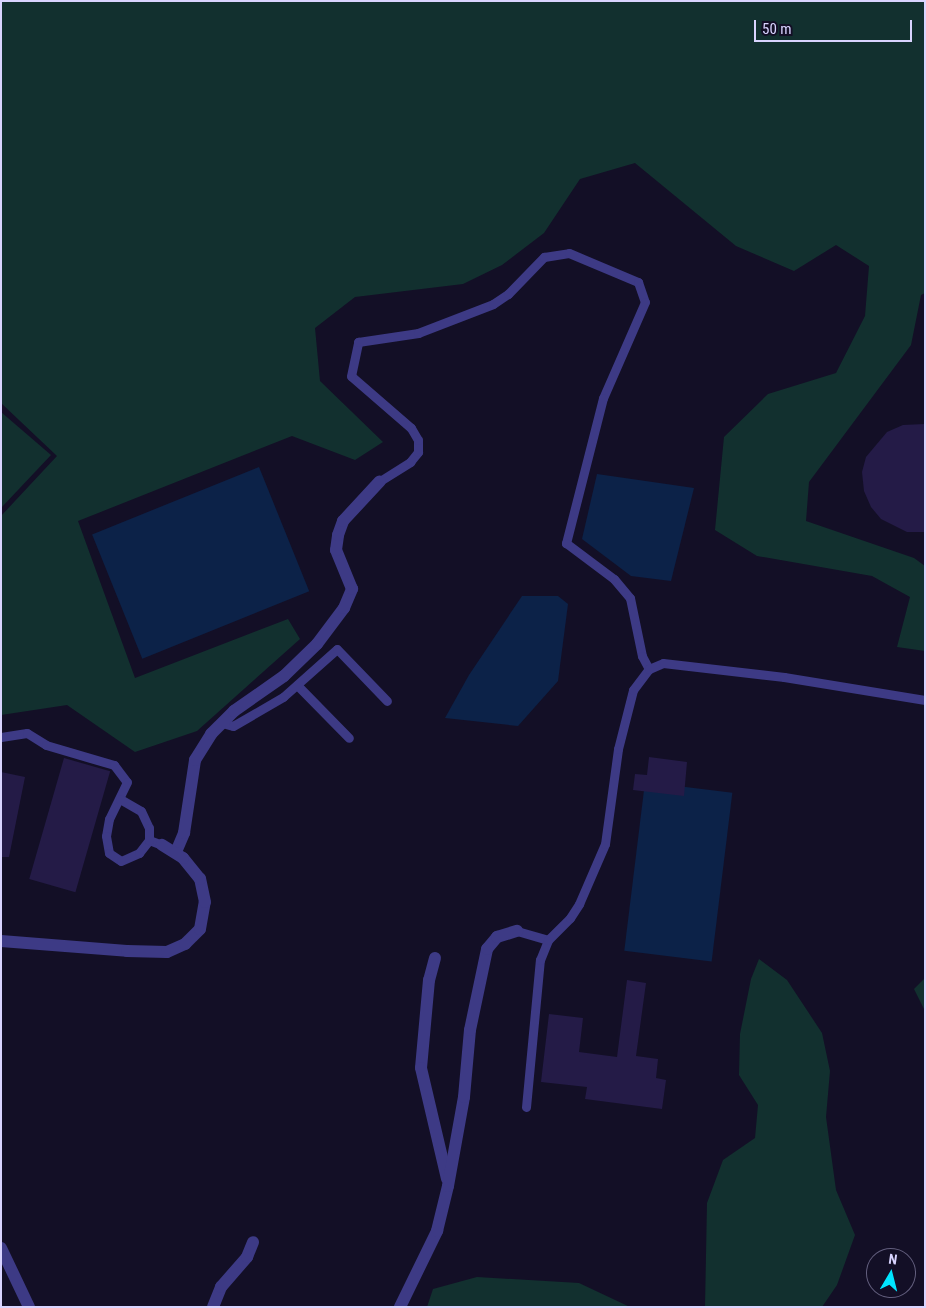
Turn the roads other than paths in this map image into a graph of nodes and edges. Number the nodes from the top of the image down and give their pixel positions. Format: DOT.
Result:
graph roads {
  1 [pos="380,480"];
  2 [pos="649,668"];
  3 [pos="297,685"];
  4 [pos="925,700"];
  5 [pos="387,701"];
  6 [pos="222,723"];
  7 [pos="1,737"];
  8 [pos="349,738"];
  9 [pos="120,799"];
  10 [pos="149,840"];
  11 [pos="162,845"];
  12 [pos="176,852"];
  13 [pos="517,931"];
  14 [pos="548,940"];
  15 [pos="1,941"];
  16 [pos="435,958"];
  17 [pos="526,1107"];
  18 [pos="448,1186"];
  19 [pos="253,1242"];
  20 [pos="1,1248"];
  21 [pos="29,1307"];
  22 [pos="213,1307"];
  23 [pos="400,1307"];
  1 -- 2 [label="lane"];
  1 -- 6 [label="street"];
  2 -- 4 [label="lane"];
  2 -- 14 [label="lane"];
  3 -- 5 [label="lane"];
  3 -- 6 [label="lane"];
  3 -- 8 [label="lane"];
  6 -- 12 [label="street"];
  7 -- 9 [label="lane"];
  9 -- 10 [label="lane"];
  9 -- 10 [label="lane"];
  10 -- 11 [label="lane"];
  11 -- 12 [label="street"];
  12 -- 15 [label="street"];
  13 -- 14 [label="lane"];
  13 -- 18 [label="street"];
  14 -- 17 [label="lane"];
  16 -- 18 [label="street"];
  18 -- 23 [label="street"];
  19 -- 22 [label="street"];
  20 -- 21 [label="street"];
}
